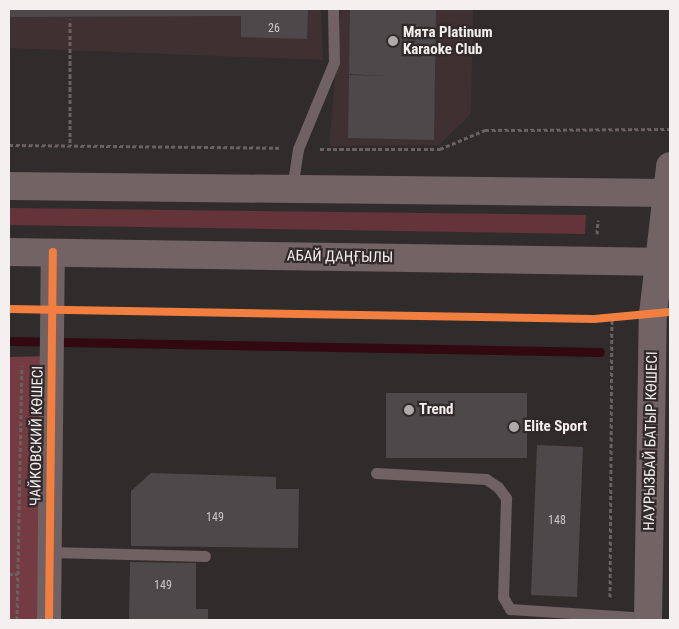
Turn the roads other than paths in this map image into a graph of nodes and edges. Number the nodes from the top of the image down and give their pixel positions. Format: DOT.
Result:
graph roads {
  1 [pos="334,9"];
  2 [pos="670,166"];
  3 [pos="9,186"];
  4 [pos="292,190"];
  5 [pos="667,193"];
  6 [pos="9,252"];
  7 [pos="53,252"];
  8 [pos="664,262"];
  9 [pos="376,473"];
  10 [pos="50,552"];
  11 [pos="205,556"];
  12 [pos="648,619"];
  13 [pos="49,620"];
  1 -- 4 [label="lane"];
  2 -- 5 [label="main road"];
  3 -- 4 [label="main road"];
  4 -- 5 [label="main road"];
  5 -- 8 [label="main road"];
  6 -- 7 [label="main road, АБАЙ ДАҢҒЫЛЫ"];
  7 -- 8 [label="main road, АБАЙ ДАҢҒЫЛЫ"];
  7 -- 10 [label="street, ЧАЙКОВСКИЙ КӨШЕСІ"];
  8 -- 12 [label="main road, НАУРЫЗБАЙ БАТЫР КӨШЕСІ"];
  9 -- 12 [label="lane"];
  10 -- 11 [label="lane"];
  10 -- 13 [label="street, ЧАЙКОВСКИЙ КӨШЕСІ"];
}
